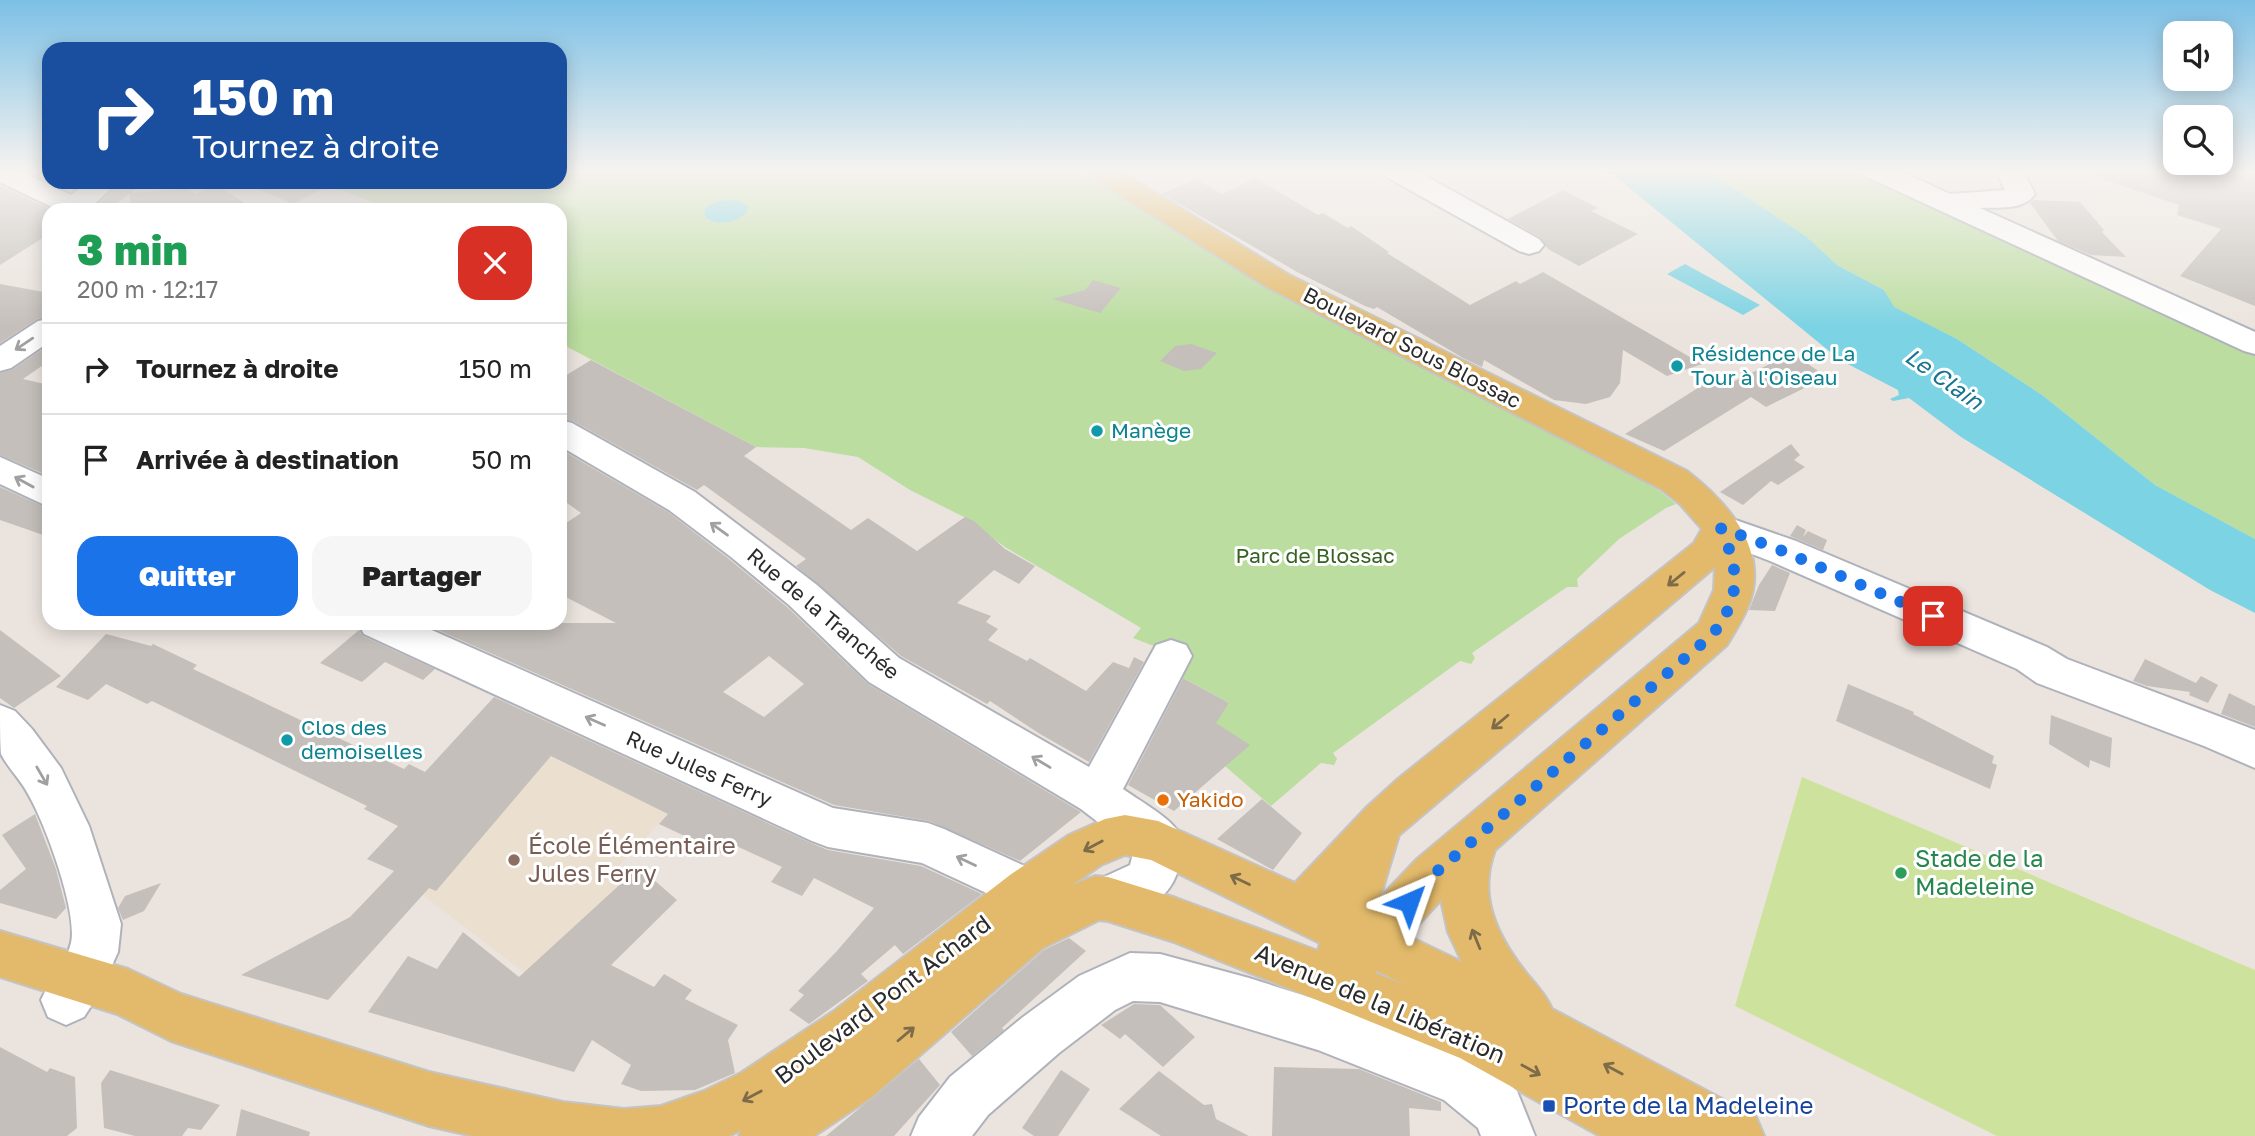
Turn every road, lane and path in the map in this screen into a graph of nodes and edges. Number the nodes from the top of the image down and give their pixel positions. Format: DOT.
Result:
graph roads {
  1 [pos="1183,222"];
  2 [pos="1488,222"];
  3 [pos="1999,222"];
  4 [pos="2032,222"];
  5 [pos="2034,244"];
  6 [pos="1529,245"];
  7 [pos="42,332"];
  8 [pos="2255,344"];
  9 [pos="0,361"];
  10 [pos="567,435"];
  11 [pos="0,469"];
  12 [pos="42,490"];
  13 [pos="1721,528"];
  14 [pos="393,630"];
  15 [pos="1171,656"];
  16 [pos="0,723"];
  17 [pos="2255,750"];
  18 [pos="1097,796"];
  19 [pos="1383,821"];
  20 [pos="1477,837"];
  21 [pos="1158,841"];
  22 [pos="1027,890"];
  23 [pos="1108,899"];
  24 [pos="1301,910"];
  25 [pos="1176,920"];
  26 [pos="1359,938"];
  27 [pos="0,954"];
  28 [pos="0,980"];
  29 [pos="73,990"];
  30 [pos="1326,1003"];
  31 [pos="1545,1032"];
  32 [pos="429,1099"];
  33 [pos="517,1136"];
  34 [pos="766,1136"];
  35 [pos="938,1136"];
  36 [pos="1507,1136"];
  37 [pos="1654,1136"];
  38 [pos="1737,1136"];
  1 -- 13 [label="main road, Boulevard Sous Blossac"];
  2 -- 6 [label="street"];
  3 -- 5 [label="street"];
  4 -- 5 [label="street"];
  5 -- 8 [label="street"];
  7 -- 9 [label="street, one-way"];
  18 -- 10 [label="street, Rue de la Tranchée, one-way"];
  12 -- 11 [label="street, one-way"];
  13 -- 17 [label="street"];
  13 -- 19 [label="main road, Boulevard Sous Blossac, one-way"];
  13 -- 20 [label="main road, Boulevard Sous Blossac"];
  22 -- 14 [label="street, Rue Jules Ferry, one-way"];
  15 -- 18 [label="street"];
  16 -- 29 [label="street, one-way"];
  18 -- 21 [label="street, Rue de la Tranchée"];
  19 -- 24 [label="main road, Boulevard Sous Blossac"];
  19 -- 26 [label="main road, Boulevard Sous Blossac"];
  20 -- 26 [label="main road, Boulevard Sous Blossac"];
  31 -- 20 [label="main road, Boulevard Sous Blossac, one-way"];
  21 -- 22 [label="main road, Boulevard Pont Achard, one-way"];
  21 -- 23 [label="street, Boulevard Pont Achard"];
  24 -- 21 [label="main road, Boulevard Pont Achard, one-way"];
  22 -- 32 [label="main road, Boulevard Pont Achard, one-way"];
  23 -- 25 [label="main road, Boulevard Pont Achard"];
  34 -- 23 [label="main road, Boulevard Pont Achard, one-way"];
  24 -- 26 [label="main road, Avenue de la Libération"];
  25 -- 30 [label="main road, Avenue de la Libération"];
  26 -- 30 [label="main road, Boulevard Sous Blossac"];
  26 -- 31 [label="main road, Avenue de la Libération"];
  27 -- 29 [label="main road, Boulevard Pont Achard"];
  28 -- 29 [label="main road, Boulevard Pont Achard"];
  29 -- 32 [label="main road, Boulevard Pont Achard"];
  30 -- 35 [label="street"];
  30 -- 36 [label="street"];
  30 -- 37 [label="main road, Avenue de la Libération, one-way"];
  38 -- 31 [label="main road, Avenue de la Libération, one-way"];
  32 -- 33 [label="main road, Boulevard Pont Achard"];
}
